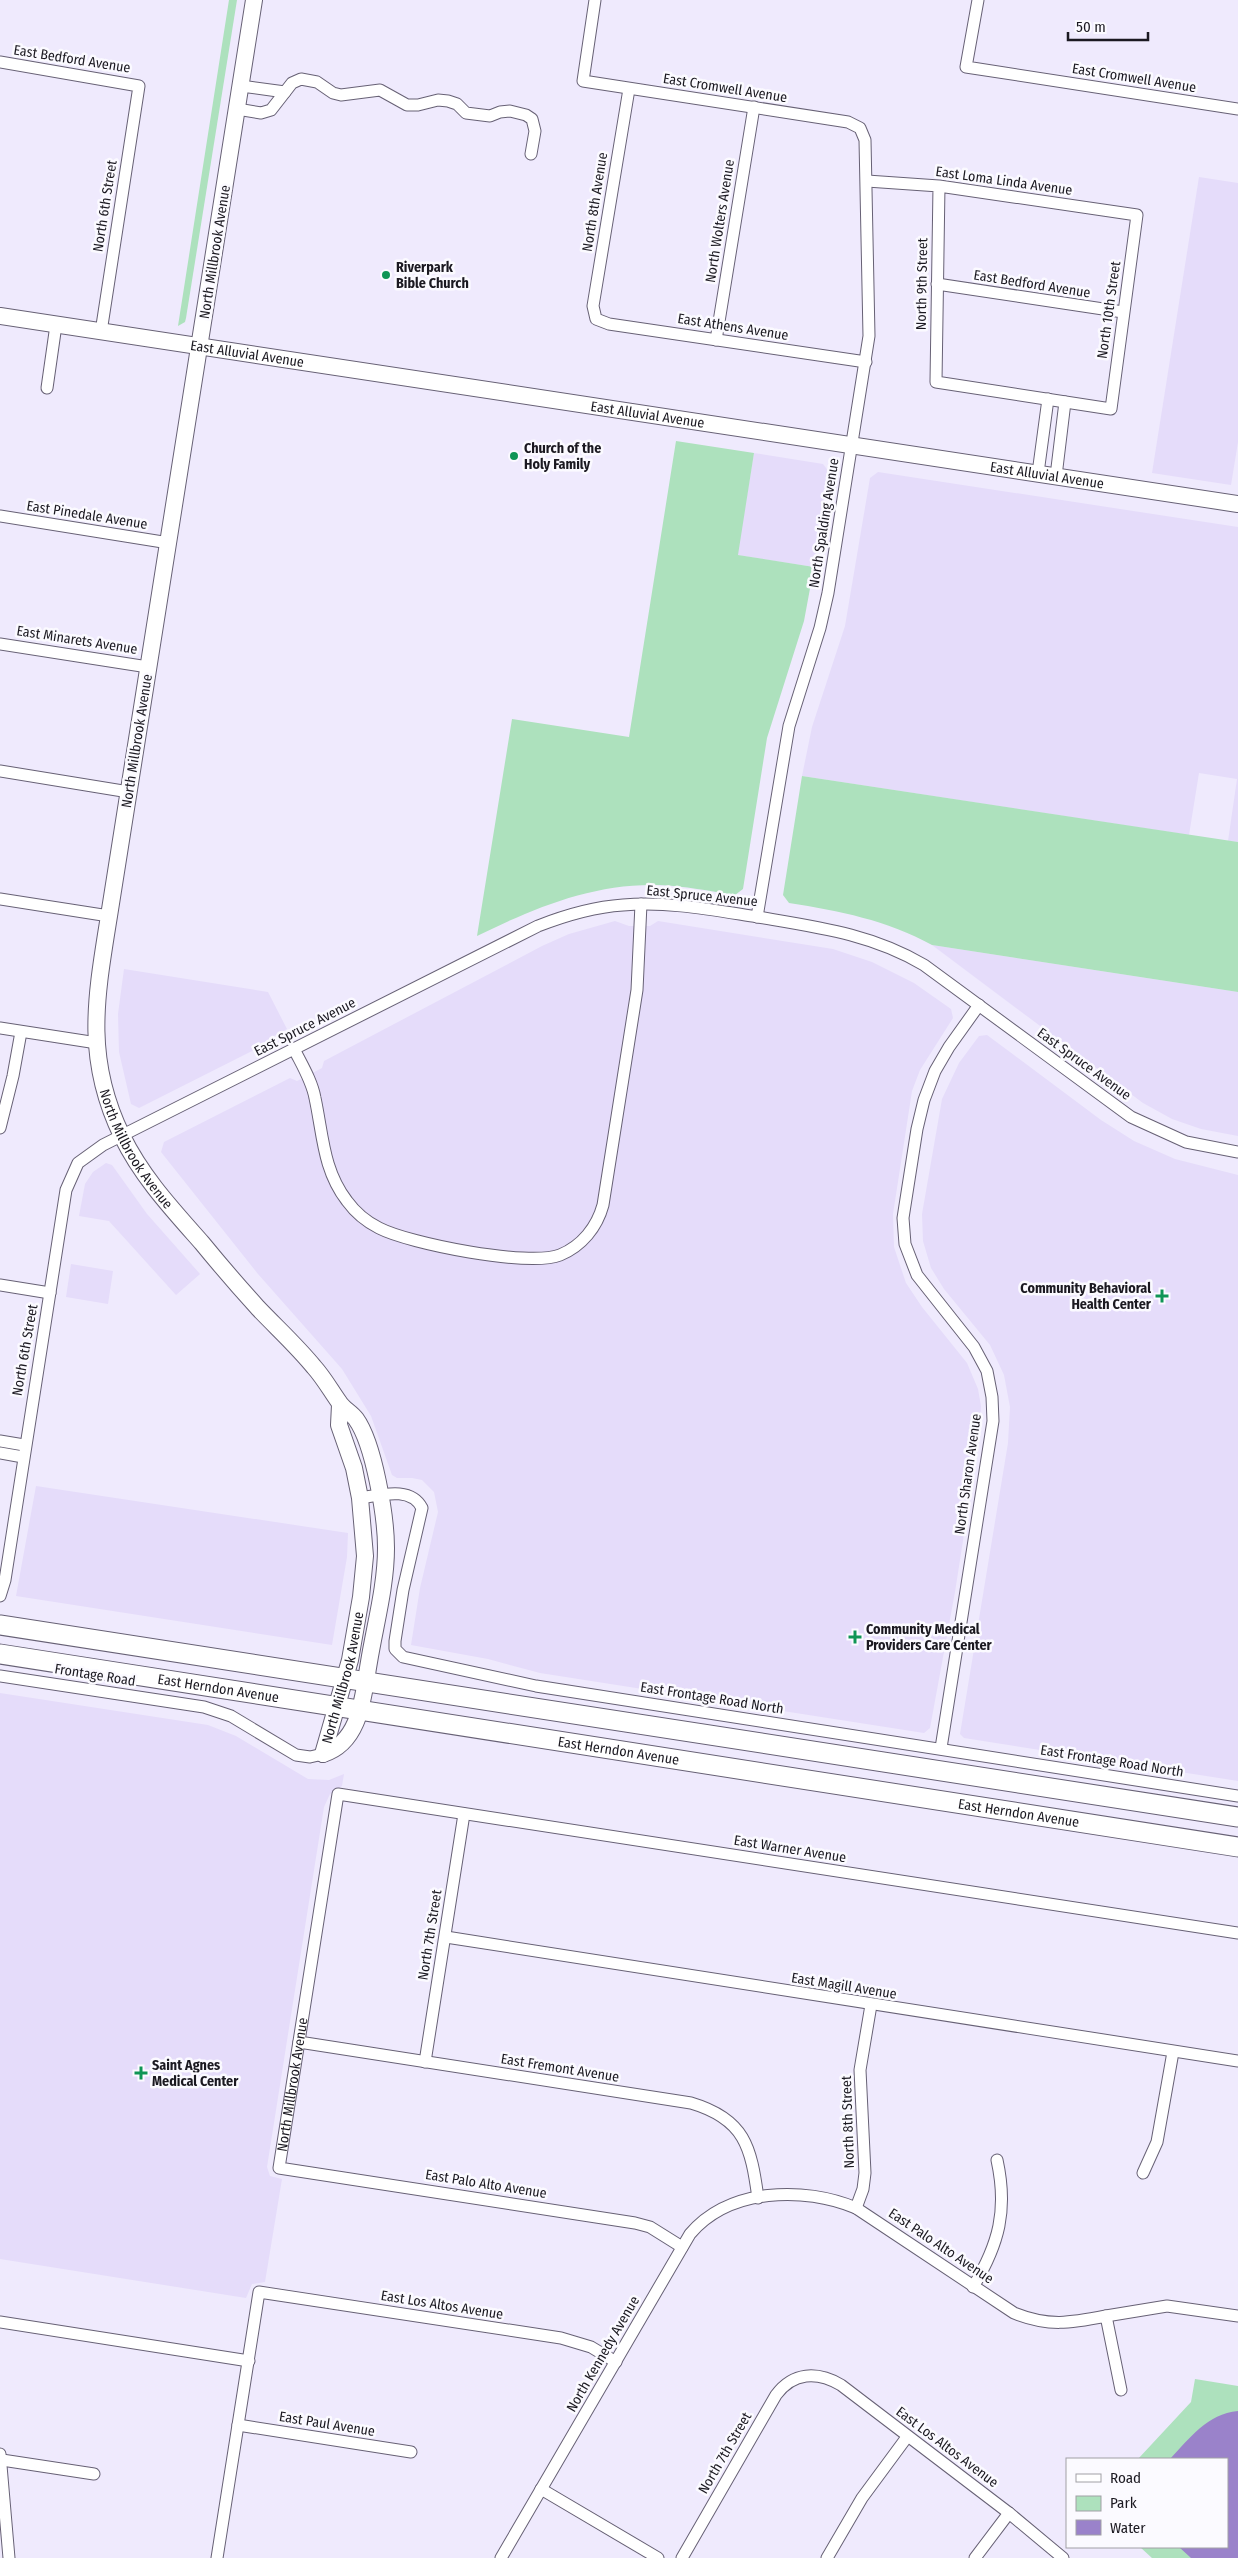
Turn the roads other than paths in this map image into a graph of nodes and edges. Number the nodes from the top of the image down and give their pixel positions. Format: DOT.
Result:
graph roads {
  1 [pos="254,0"];
  2 [pos="595,0"];
  3 [pos="978,0"];
  4 [pos="0,62"];
  5 [pos="139,86"];
  6 [pos="241,86"];
  7 [pos="629,89"];
  8 [pos="285,92"];
  9 [pos="754,108"];
  10 [pos="237,109"];
  11 [pos="1238,109"];
  12 [pos="860,128"];
  13 [pos="531,154"];
  14 [pos="867,180"];
  15 [pos="939,186"];
  16 [pos="1138,215"];
  17 [pos="937,284"];
  18 [pos="1123,312"];
  19 [pos="0,316"];
  20 [pos="596,319"];
  21 [pos="56,325"];
  22 [pos="101,332"];
  23 [pos="716,340"];
  24 [pos="200,347"];
  25 [pos="866,362"];
  26 [pos="47,388"];
  27 [pos="1048,399"];
  28 [pos="1065,402"];
  29 [pos="852,447"];
  30 [pos="1038,473"];
  31 [pos="1056,476"];
  32 [pos="1238,504"];
  33 [pos="0,516"];
  34 [pos="169,543"];
  35 [pos="0,644"];
  36 [pos="148,667"];
  37 [pos="0,771"];
  38 [pos="129,792"];
  39 [pos="0,899"];
  40 [pos="641,904"];
  41 [pos="109,916"];
  42 [pos="757,917"];
  43 [pos="980,1005"];
  44 [pos="0,1028"];
  45 [pos="20,1032"];
  46 [pos="97,1043"];
  47 [pos="294,1050"];
  48 [pos="0,1128"];
  49 [pos="122,1136"];
  50 [pos="1238,1152"];
  51 [pos="0,1285"];
  52 [pos="50,1293"];
  53 [pos="340,1405"];
  54 [pos="0,1441"];
  55 [pos="23,1451"];
  56 [pos="0,1453"];
  57 [pos="380,1496"];
  58 [pos="360,1498"];
  59 [pos="0,1596"];
  60 [pos="0,1625"];
  61 [pos="0,1654"];
  62 [pos="0,1676"];
  63 [pos="345,1678"];
  64 [pos="366,1681"];
  65 [pos="337,1705"];
  66 [pos="359,1709"];
  67 [pos="941,1748"];
  68 [pos="323,1754"];
  69 [pos="338,1794"];
  70 [pos="1238,1796"];
  71 [pos="464,1814"];
  72 [pos="1238,1817"];
  73 [pos="1238,1847"];
  74 [pos="1238,1933"];
  75 [pos="446,1937"];
  76 [pos="871,2005"];
  77 [pos="299,2042"];
  78 [pos="1173,2052"];
  79 [pos="1238,2061"];
  80 [pos="425,2062"];
  81 [pos="997,2160"];
  82 [pos="279,2168"];
  83 [pos="1143,2173"];
  84 [pos="758,2198"];
  85 [pos="856,2208"];
  86 [pos="682,2247"];
  87 [pos="973,2287"];
  88 [pos="1106,2316"];
  89 [pos="1238,2316"];
  90 [pos="0,2322"];
  91 [pos="249,2361"];
  92 [pos="616,2362"];
  93 [pos="806,2375"];
  94 [pos="1121,2390"];
  95 [pos="238,2426"];
  96 [pos="908,2437"];
  97 [pos="411,2452"];
  98 [pos="1,2457"];
  99 [pos="94,2474"];
  100 [pos="541,2489"];
  101 [pos="1009,2513"];
  102 [pos="9,2558"];
  103 [pos="217,2558"];
  104 [pos="501,2558"];
  105 [pos="658,2558"];
  106 [pos="682,2558"];
  107 [pos="827,2558"];
  108 [pos="975,2558"];
  109 [pos="1063,2558"];
  1 -- 6 [label="street, North Millbrook Avenue"];
  2 -- 7 [label="street, East Cromwell Avenue"];
  3 -- 11 [label="street, East Cromwell Avenue"];
  4 -- 5 [label="street, East Bedford Avenue"];
  5 -- 22 [label="street, North 6th Street"];
  6 -- 8 [label="street"];
  6 -- 10 [label="street, North Millbrook Avenue"];
  7 -- 9 [label="street, East Cromwell Avenue"];
  7 -- 20 [label="street, North 8th Avenue"];
  8 -- 10 [label="street"];
  8 -- 13 [label="street"];
  9 -- 12 [label="street, East Cromwell Avenue"];
  9 -- 23 [label="street, North Wolters Avenue"];
  10 -- 24 [label="street, North Millbrook Avenue"];
  12 -- 14 [label="street, North Spalding Avenue"];
  14 -- 15 [label="street, East Loma Linda Avenue"];
  14 -- 25 [label="street, North Spalding Avenue"];
  15 -- 16 [label="street, East Loma Linda Avenue"];
  15 -- 17 [label="street, North 9th Street"];
  16 -- 18 [label="street, North 10th Street"];
  17 -- 18 [label="street, East Bedford Avenue"];
  17 -- 27 [label="street, North 9th Street"];
  18 -- 28 [label="street, North 10th Street"];
  19 -- 21 [label="street, East Alluvial Avenue"];
  20 -- 23 [label="street, East Athens Avenue"];
  21 -- 22 [label="street, East Alluvial Avenue"];
  21 -- 26 [label="street"];
  22 -- 24 [label="street, East Alluvial Avenue"];
  23 -- 25 [label="street, East Athens Avenue"];
  24 -- 29 [label="street, East Alluvial Avenue"];
  24 -- 34 [label="street, North Millbrook Avenue"];
  25 -- 29 [label="street, North Spalding Avenue"];
  27 -- 28 [label="street"];
  27 -- 30 [label="street"];
  28 -- 31 [label="street"];
  29 -- 30 [label="street, East Alluvial Avenue"];
  29 -- 42 [label="street, North Spalding Avenue"];
  30 -- 31 [label="street, East Alluvial Avenue"];
  31 -- 32 [label="street, East Alluvial Avenue"];
  33 -- 34 [label="street, East Pinedale Avenue"];
  34 -- 36 [label="street, North Millbrook Avenue"];
  35 -- 36 [label="street, East Minarets Avenue"];
  36 -- 38 [label="street, North Millbrook Avenue"];
  37 -- 38 [label="street"];
  38 -- 41 [label="street, North Millbrook Avenue"];
  39 -- 41 [label="street"];
  40 -- 42 [label="street, East Spruce Avenue"];
  40 -- 47 [label="street, East Spruce Avenue"];
  40 -- 47 [label="street"];
  41 -- 46 [label="street, North Millbrook Avenue"];
  42 -- 43 [label="street, East Spruce Avenue"];
  43 -- 50 [label="street, East Spruce Avenue"];
  43 -- 67 [label="street, North Sharon Avenue"];
  44 -- 45 [label="street"];
  45 -- 46 [label="street"];
  45 -- 48 [label="street"];
  46 -- 49 [label="street, North Millbrook Avenue"];
  47 -- 49 [label="street, East Spruce Avenue"];
  49 -- 52 [label="street, North 6th Street"];
  49 -- 53 [label="street, North Millbrook Avenue"];
  51 -- 52 [label="street"];
  52 -- 55 [label="street, North 6th Street"];
  53 -- 57 [label="street, North Millbrook Avenue"];
  53 -- 58 [label="street, North Millbrook Avenue"];
  54 -- 55 [label="street"];
  55 -- 56 [label="street"];
  55 -- 59 [label="street, North 6th Street"];
  57 -- 58 [label="street, East Frontage Road North"];
  57 -- 64 [label="street, North Millbrook Avenue"];
  57 -- 67 [label="street, East Frontage Road North"];
  58 -- 63 [label="street, North Millbrook Avenue"];
  60 -- 63 [label="main road, East Herndon Avenue"];
  61 -- 65 [label="main road, East Herndon Avenue"];
  62 -- 68 [label="street, Frontage Road"];
  63 -- 64 [label="main road, East Herndon Avenue"];
  63 -- 65 [label="street, North Millbrook Avenue"];
  64 -- 66 [label="street, North Millbrook Avenue"];
  64 -- 72 [label="main road, East Herndon Avenue"];
  65 -- 66 [label="main road, East Herndon Avenue"];
  65 -- 68 [label="street, North Millbrook Avenue"];
  66 -- 68 [label="street, North Millbrook Avenue"];
  66 -- 73 [label="main road, East Herndon Avenue"];
  67 -- 70 [label="street, East Frontage Road North"];
  69 -- 71 [label="street, East Warner Avenue"];
  69 -- 77 [label="street, North Millbrook Avenue"];
  71 -- 74 [label="street, East Warner Avenue"];
  71 -- 75 [label="street, North 7th Street"];
  75 -- 76 [label="street, East Magill Avenue"];
  75 -- 80 [label="street, North 7th Street"];
  76 -- 78 [label="street, East Magill Avenue"];
  76 -- 85 [label="street, North 8th Street"];
  77 -- 80 [label="street, East Fremont Avenue"];
  77 -- 82 [label="street, North Millbrook Avenue"];
  78 -- 79 [label="street, East Magill Avenue"];
  78 -- 83 [label="street"];
  80 -- 84 [label="street, East Fremont Avenue"];
  81 -- 87 [label="street"];
  82 -- 86 [label="street, East Palo Alto Avenue"];
  84 -- 85 [label="street, East Palo Alto Avenue"];
  84 -- 86 [label="street, North Kennedy Avenue"];
  85 -- 87 [label="street, East Palo Alto Avenue"];
  86 -- 92 [label="street, North Kennedy Avenue"];
  87 -- 88 [label="street, East Palo Alto Avenue"];
  88 -- 89 [label="street, East Palo Alto Avenue"];
  88 -- 94 [label="street"];
  90 -- 91 [label="street"];
  91 -- 92 [label="street, East Los Altos Avenue"];
  91 -- 95 [label="street"];
  92 -- 100 [label="street, North Kennedy Avenue"];
  93 -- 96 [label="street, East Los Altos Avenue"];
  93 -- 106 [label="street, North 7th Street"];
  95 -- 97 [label="street, East Paul Avenue"];
  95 -- 103 [label="street"];
  96 -- 101 [label="street, East Los Altos Avenue"];
  96 -- 107 [label="street"];
  98 -- 99 [label="street"];
  98 -- 102 [label="street"];
  100 -- 104 [label="street, North Kennedy Avenue"];
  100 -- 105 [label="street"];
  101 -- 108 [label="street"];
  101 -- 109 [label="street, East Los Altos Avenue"];
}
